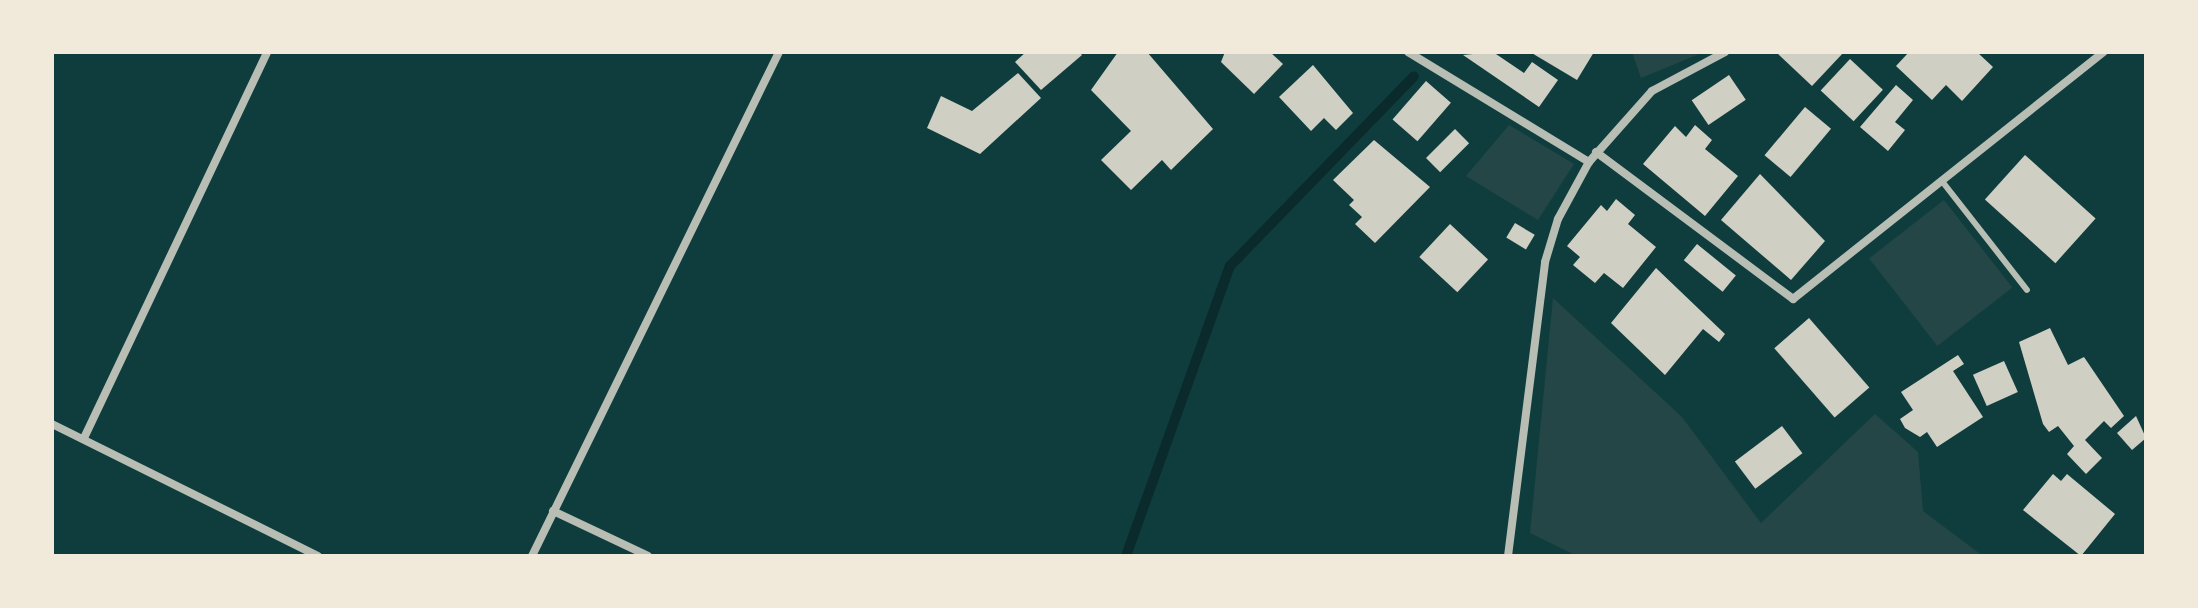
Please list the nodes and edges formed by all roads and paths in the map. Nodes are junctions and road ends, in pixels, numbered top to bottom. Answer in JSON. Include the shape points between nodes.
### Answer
{"nodes":[{"id":1,"x":267,"y":52,"type":"edge"},
{"id":2,"x":779,"y":52,"type":"edge"},
{"id":3,"x":1408,"y":52,"type":"edge"},
{"id":4,"x":1725,"y":52,"type":"edge"},
{"id":5,"x":2104,"y":52,"type":"edge"},
{"id":6,"x":1596,"y":152,"type":"junction"},
{"id":7,"x":1589,"y":162,"type":"junction"},
{"id":8,"x":1945,"y":185,"type":"junction"},
{"id":9,"x":2027,"y":290,"type":"dead end"},
{"id":10,"x":52,"y":424,"type":"edge"},
{"id":11,"x":84,"y":438,"type":"junction"},
{"id":12,"x":553,"y":511,"type":"junction"},
{"id":13,"x":318,"y":556,"type":"edge"},
{"id":14,"x":532,"y":556,"type":"edge"},
{"id":15,"x":648,"y":556,"type":"edge"},
{"id":16,"x":1508,"y":556,"type":"edge"}],
"edges":[{"from":1,"to":11,"type":"street"},
{"from":2,"to":12,"type":"street"},
{"from":3,"to":7,"type":"street"},
{"from":4,"to":6,"type":"street","via":[[1652,91]]},
{"from":5,"to":8,"type":"street"},
{"from":6,"to":7,"type":"street"},
{"from":6,"to":8,"type":"street","via":[[1793,299]]},
{"from":7,"to":16,"type":"street","via":[[1545,262]]},
{"from":8,"to":9,"type":"lane"},
{"from":10,"to":11,"type":"street"},
{"from":11,"to":13,"type":"street"},
{"from":12,"to":14,"type":"street"},
{"from":12,"to":15,"type":"street"}]}
